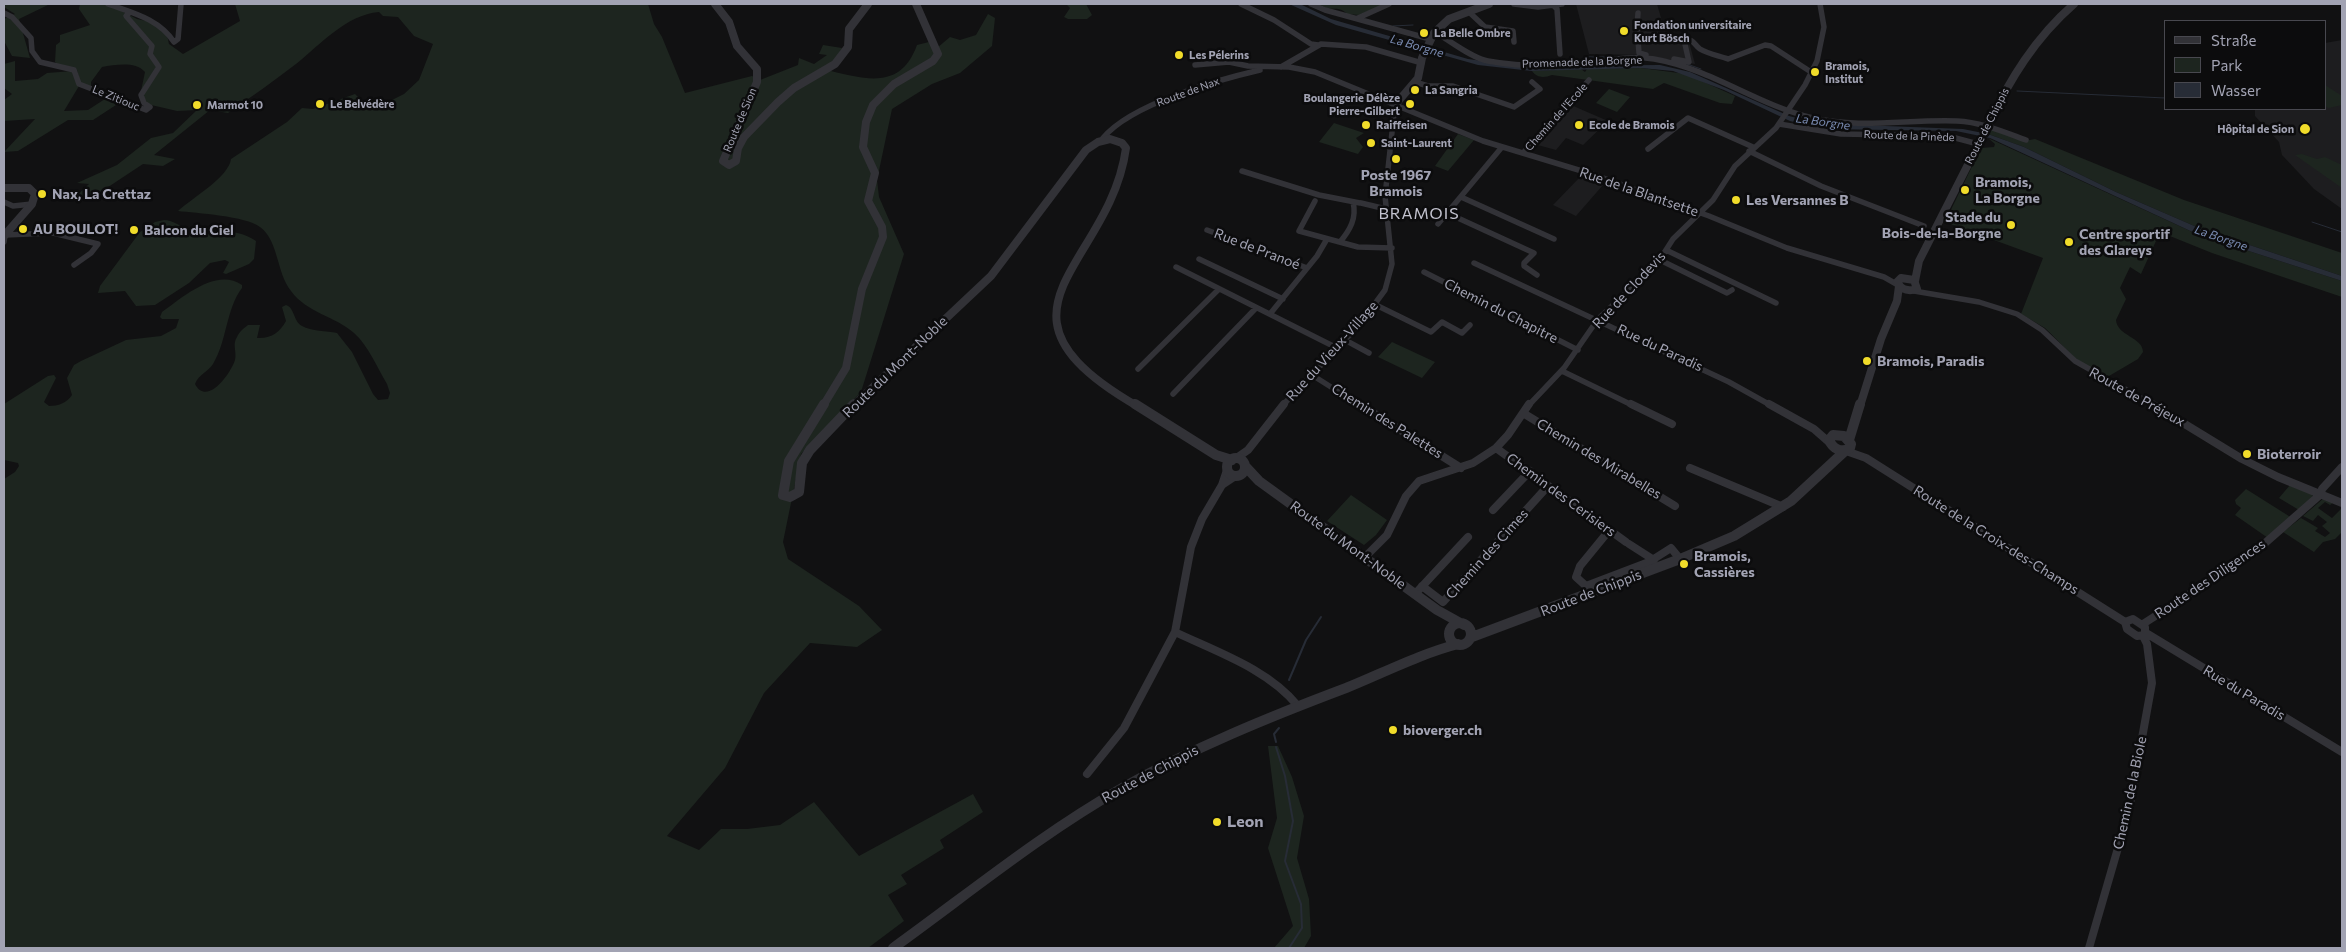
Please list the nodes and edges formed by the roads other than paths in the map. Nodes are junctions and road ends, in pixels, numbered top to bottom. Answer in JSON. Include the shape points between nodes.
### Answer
{"nodes":[{"id":1,"x":108,"y":4,"type":"edge"},
{"id":2,"x":181,"y":4,"type":"edge"},
{"id":3,"x":714,"y":4,"type":"edge"},
{"id":4,"x":868,"y":4,"type":"edge"},
{"id":5,"x":916,"y":4,"type":"edge"},
{"id":6,"x":1241,"y":4,"type":"edge"},
{"id":7,"x":1312,"y":4,"type":"edge"},
{"id":8,"x":1389,"y":4,"type":"edge"},
{"id":9,"x":1490,"y":4,"type":"edge"},
{"id":10,"x":1514,"y":4,"type":"edge"},
{"id":11,"x":1562,"y":4,"type":"edge"},
{"id":12,"x":1820,"y":4,"type":"edge"},
{"id":13,"x":2074,"y":4,"type":"edge"},
{"id":14,"x":1554,"y":6,"type":"junction"},
{"id":15,"x":129,"y":12,"type":"junction"},
{"id":16,"x":1469,"y":12,"type":"junction"},
{"id":17,"x":4,"y":13,"type":"edge"},
{"id":18,"x":1638,"y":13,"type":"dead end"},
{"id":19,"x":1358,"y":18,"type":"junction"},
{"id":20,"x":1435,"y":32,"type":"junction"},
{"id":21,"x":1429,"y":42,"type":"junction"},
{"id":22,"x":1514,"y":42,"type":"dead end"},
{"id":23,"x":1318,"y":45,"type":"junction"},
{"id":24,"x":1560,"y":54,"type":"dead end"},
{"id":25,"x":1422,"y":63,"type":"junction"},
{"id":26,"x":1195,"y":65,"type":"dead end"},
{"id":27,"x":1283,"y":66,"type":"junction"},
{"id":28,"x":1812,"y":72,"type":"junction"},
{"id":29,"x":1589,"y":80,"type":"dead end"},
{"id":30,"x":1415,"y":82,"type":"junction"},
{"id":31,"x":1532,"y":82,"type":"dead end"},
{"id":32,"x":1395,"y":105,"type":"junction"},
{"id":33,"x":1788,"y":110,"type":"junction"},
{"id":34,"x":1781,"y":122,"type":"junction"},
{"id":35,"x":1103,"y":138,"type":"dead end"},
{"id":36,"x":2026,"y":140,"type":"dead end"},
{"id":37,"x":1980,"y":141,"type":"junction"},
{"id":38,"x":1502,"y":147,"type":"junction"},
{"id":39,"x":1648,"y":149,"type":"dead end"},
{"id":40,"x":1751,"y":149,"type":"junction"},
{"id":41,"x":1523,"y":153,"type":"junction"},
{"id":42,"x":1242,"y":171,"type":"dead end"},
{"id":43,"x":4,"y":188,"type":"edge"},
{"id":44,"x":1460,"y":197,"type":"junction"},
{"id":45,"x":1315,"y":201,"type":"dead end"},
{"id":46,"x":4,"y":202,"type":"edge"},
{"id":47,"x":1358,"y":202,"type":"junction"},
{"id":48,"x":32,"y":204,"type":"junction"},
{"id":49,"x":1386,"y":209,"type":"junction"},
{"id":50,"x":1447,"y":213,"type":"junction"},
{"id":51,"x":1702,"y":213,"type":"junction"},
{"id":52,"x":1438,"y":224,"type":"dead end"},
{"id":53,"x":1924,"y":226,"type":"dead end"},
{"id":54,"x":1207,"y":230,"type":"dead end"},
{"id":55,"x":5,"y":236,"type":"edge"},
{"id":56,"x":1327,"y":239,"type":"junction"},
{"id":57,"x":1554,"y":239,"type":"dead end"},
{"id":58,"x":1340,"y":242,"type":"junction"},
{"id":59,"x":1392,"y":248,"type":"junction"},
{"id":60,"x":1666,"y":250,"type":"junction"},
{"id":61,"x":1198,"y":259,"type":"dead end"},
{"id":62,"x":1660,"y":260,"type":"junction"},
{"id":63,"x":1919,"y":261,"type":"junction"},
{"id":64,"x":1474,"y":263,"type":"dead end"},
{"id":65,"x":74,"y":265,"type":"dead end"},
{"id":66,"x":1176,"y":267,"type":"dead end"},
{"id":67,"x":1307,"y":268,"type":"junction"},
{"id":68,"x":1424,"y":272,"type":"dead end"},
{"id":69,"x":1536,"y":275,"type":"dead end"},
{"id":70,"x":1900,"y":282,"type":"junction"},
{"id":71,"x":1914,"y":287,"type":"junction"},
{"id":72,"x":1219,"y":289,"type":"junction"},
{"id":73,"x":1732,"y":290,"type":"dead end"},
{"id":74,"x":1283,"y":299,"type":"junction"},
{"id":75,"x":1776,"y":303,"type":"dead end"},
{"id":76,"x":1376,"y":304,"type":"junction"},
{"id":77,"x":1256,"y":308,"type":"junction"},
{"id":78,"x":1894,"y":310,"type":"junction"},
{"id":79,"x":1270,"y":314,"type":"junction"},
{"id":80,"x":1598,"y":319,"type":"junction"},
{"id":81,"x":1470,"y":325,"type":"dead end"},
{"id":82,"x":1345,"y":340,"type":"junction"},
{"id":83,"x":1337,"y":348,"type":"junction"},
{"id":84,"x":1578,"y":350,"type":"junction"},
{"id":85,"x":1369,"y":353,"type":"dead end"},
{"id":86,"x":1138,"y":369,"type":"dead end"},
{"id":87,"x":1562,"y":371,"type":"junction"},
{"id":88,"x":1312,"y":375,"type":"junction"},
{"id":89,"x":1174,"y":394,"type":"dead end"},
{"id":90,"x":1523,"y":412,"type":"junction"},
{"id":91,"x":1672,"y":424,"type":"dead end"},
{"id":92,"x":1852,"y":425,"type":"junction"},
{"id":93,"x":1814,"y":429,"type":"junction"},
{"id":94,"x":1838,"y":435,"type":"junction"},
{"id":95,"x":1850,"y":441,"type":"junction"},
{"id":96,"x":1831,"y":445,"type":"junction"},
{"id":97,"x":1496,"y":448,"type":"junction"},
{"id":98,"x":1248,"y":450,"type":"junction"},
{"id":99,"x":1845,"y":451,"type":"junction"},
{"id":100,"x":1866,"y":458,"type":"junction"},
{"id":101,"x":1230,"y":464,"type":"junction"},
{"id":102,"x":1245,"y":465,"type":"junction"},
{"id":103,"x":1460,"y":468,"type":"junction"},
{"id":104,"x":1690,"y":468,"type":"dead end"},
{"id":105,"x":2341,"y":468,"type":"edge"},
{"id":106,"x":1530,"y":471,"type":"junction"},
{"id":107,"x":1820,"y":473,"type":"junction"},
{"id":108,"x":1237,"y":475,"type":"junction"},
{"id":109,"x":1259,"y":481,"type":"junction"},
{"id":110,"x":1222,"y":485,"type":"junction"},
{"id":111,"x":1548,"y":486,"type":"junction"},
{"id":112,"x":2321,"y":494,"type":"junction"},
{"id":113,"x":2342,"y":503,"type":"edge"},
{"id":114,"x":1675,"y":506,"type":"dead end"},
{"id":115,"x":1783,"y":507,"type":"junction"},
{"id":116,"x":1493,"y":510,"type":"dead end"},
{"id":117,"x":1607,"y":533,"type":"dead end"},
{"id":118,"x":1468,"y":537,"type":"dead end"},
{"id":119,"x":1365,"y":557,"type":"junction"},
{"id":120,"x":1680,"y":559,"type":"junction"},
{"id":121,"x":1654,"y":560,"type":"junction"},
{"id":122,"x":1422,"y":586,"type":"junction"},
{"id":123,"x":1415,"y":594,"type":"junction"},
{"id":124,"x":1437,"y":610,"type":"junction"},
{"id":125,"x":2126,"y":622,"type":"junction"},
{"id":126,"x":2143,"y":624,"type":"junction"},
{"id":127,"x":1466,"y":626,"type":"junction"},
{"id":128,"x":1501,"y":626,"type":"junction"},
{"id":129,"x":1174,"y":632,"type":"junction"},
{"id":130,"x":1448,"y":632,"type":"junction"},
{"id":131,"x":2145,"y":634,"type":"junction"},
{"id":132,"x":1472,"y":638,"type":"junction"},
{"id":133,"x":1458,"y":644,"type":"junction"},
{"id":134,"x":1435,"y":650,"type":"junction"},
{"id":135,"x":1298,"y":706,"type":"junction"},
{"id":136,"x":2342,"y":752,"type":"edge"},
{"id":137,"x":1087,"y":774,"type":"dead end"},
{"id":138,"x":893,"y":948,"type":"edge"},
{"id":139,"x":2089,"y":948,"type":"edge"}],
"edges":[{"from":1,"to":15,"type":"street"},
{"from":2,"to":15,"type":"street","via":[[178,39],[174,42],[163,27]]},
{"from":3,"to":4,"type":"street","name":"Route de Sion","via":[[729,22],[737,46],[758,73],[729,146],[724,163],[729,165],[736,161],[744,137],[778,102],[794,88],[835,64],[848,46],[849,29]]},
{"from":5,"to":101,"type":"street","name":"Route du Mont-Noble","via":[[938,54],[933,61],[886,90],[869,113],[863,147],[875,173],[868,204],[883,228],[883,237],[862,289],[846,368],[788,461],[783,495],[797,494],[802,463],[810,450],[873,384],[982,286],[1009,255],[1082,154],[1090,146],[1106,139],[1118,140],[1126,146],[1122,180],[1101,224],[1065,280],[1056,309],[1059,337],[1075,362],[1099,383]]},
{"from":6,"to":23,"type":"street"},
{"from":7,"to":19,"type":"street"},
{"from":8,"to":19,"type":"street"},
{"from":9,"to":16,"type":"street"},
{"from":10,"to":14,"type":"street"},
{"from":11,"to":14,"type":"street"},
{"from":12,"to":28,"type":"street","name":"Rue de Clodevis","via":[[1824,27]]},
{"from":13,"to":37,"type":"street","name":"Route de Chippis","bridge":true,"via":[[2051,24],[2029,51]]},
{"from":14,"to":24,"type":"street","via":[[1557,9]]},
{"from":15,"to":17,"type":"street","name":"Le Zitiouc","via":[[126,16],[152,46],[150,54],[159,67],[143,90],[141,97],[150,108],[144,110],[79,84],[74,70],[40,62],[32,51],[31,38]]},
{"from":16,"to":20,"type":"street","via":[[1447,20]]},
{"from":16,"to":22,"type":"street","via":[[1485,27],[1513,31]]},
{"from":18,"to":28,"type":"street","via":[[1639,54],[1689,62],[1684,40],[1688,39],[1700,49],[1728,59],[1765,45]]},
{"from":19,"to":21,"type":"street"},
{"from":20,"to":21,"type":"street"},
{"from":20,"to":33,"type":"street","name":"Promenade de la Borgne","via":[[1481,59],[1496,62],[1578,64],[1640,58],[1664,61],[1704,72]]},
{"from":21,"to":25,"type":"street"},
{"from":23,"to":25,"type":"street","via":[[1366,47]]},
{"from":23,"to":27,"type":"street"},
{"from":25,"to":30,"type":"street"},
{"from":26,"to":27,"type":"street","via":[[1229,62],[1248,66]]},
{"from":27,"to":32,"type":"street","name":"Rue de la Blantsette","via":[[1316,72]]},
{"from":27,"to":35,"type":"street","name":"Route de Nax","via":[[1241,73],[1146,108],[1108,129]]},
{"from":28,"to":33,"type":"street","name":"Rue de Clodevis"},
{"from":29,"to":41,"type":"street","name":"Chemin de l'Ecole"},
{"from":30,"to":31,"type":"street","via":[[1428,86],[1453,86],[1514,107],[1540,89]]},
{"from":30,"to":32,"type":"street"},
{"from":32,"to":38,"type":"street","name":"Rue de la Blantsette"},
{"from":32,"to":49,"type":"street","name":"Rue du Vieux-Village","via":[[1388,156]]},
{"from":33,"to":34,"type":"street","name":"Rue de Clodevis"},
{"from":33,"to":36,"type":"street","name":"Promenade de la Borgne","via":[[1832,122],[1958,121],[1982,125]]},
{"from":34,"to":37,"type":"street","name":"Route de la Pinède","via":[[1841,134],[1948,136]]},
{"from":34,"to":40,"type":"street","name":"Rue de Clodevis"},
{"from":37,"to":63,"type":"street","name":"Route de Chippis"},
{"from":38,"to":41,"type":"street","name":"Rue de la Blantsette"},
{"from":38,"to":44,"type":"street"},
{"from":39,"to":40,"type":"street","via":[[1688,118]]},
{"from":40,"to":51,"type":"street","name":"Rue de Clodevis"},
{"from":40,"to":53,"type":"street","via":[[1821,186]]},
{"from":41,"to":51,"type":"street","name":"Rue de la Blantsette"},
{"from":42,"to":47,"type":"street","via":[[1308,192]]},
{"from":43,"to":48,"type":"street","via":[[33,190]]},
{"from":44,"to":50,"type":"street"},
{"from":44,"to":57,"type":"street"},
{"from":45,"to":56,"type":"street","via":[[1298,231]]},
{"from":46,"to":48,"type":"street","via":[[17,206]]},
{"from":47,"to":49,"type":"street"},
{"from":47,"to":58,"type":"street","via":[[1352,226]]},
{"from":48,"to":55,"type":"street"},
{"from":49,"to":59,"type":"street","name":"Rue du Vieux-Village"},
{"from":50,"to":52,"type":"street"},
{"from":50,"to":69,"type":"street","via":[[1534,253],[1524,266]]},
{"from":51,"to":60,"type":"street","name":"Rue de Clodevis","via":[[1683,227]]},
{"from":51,"to":70,"type":"street","name":"Rue de la Blantsette","via":[[1787,248]]},
{"from":54,"to":67,"type":"street","name":"Rue de Pranoé"},
{"from":55,"to":65,"type":"street","via":[[53,233],[98,244]]},
{"from":56,"to":58,"type":"street"},
{"from":56,"to":67,"type":"street","name":"Rue de Pranoé"},
{"from":58,"to":59,"type":"street","via":[[1375,250]]},
{"from":59,"to":76,"type":"street","name":"Rue du Vieux-Village","via":[[1389,280]]},
{"from":60,"to":62,"type":"street","name":"Rue de Clodevis"},
{"from":60,"to":75,"type":"street"},
{"from":61,"to":74,"type":"street"},
{"from":62,"to":73,"type":"street","via":[[1727,293]]},
{"from":62,"to":80,"type":"street","name":"Rue de Clodevis"},
{"from":63,"to":70,"type":"street","name":"Route de Chippis"},
{"from":63,"to":71,"type":"street","name":"Route de Chippis"},
{"from":64,"to":80,"type":"street","name":"Rue du Paradis"},
{"from":66,"to":72,"type":"street"},
{"from":67,"to":74,"type":"street","name":"Rue de Pranoé"},
{"from":68,"to":84,"type":"street","name":"Chemin du Chapitre"},
{"from":70,"to":71,"type":"street"},
{"from":70,"to":71,"type":"street"},
{"from":70,"to":78,"type":"street"},
{"from":71,"to":78,"type":"street"},
{"from":71,"to":112,"type":"street","name":"Route de Préjeux","via":[[2017,314],[2097,375],[2161,409],[2242,459]]},
{"from":72,"to":77,"type":"street"},
{"from":72,"to":86,"type":"street"},
{"from":74,"to":79,"type":"street","name":"Rue de Pranoé"},
{"from":76,"to":81,"type":"street","via":[[1431,332],[1442,322],[1462,333]]},
{"from":76,"to":82,"type":"street","name":"Rue du Vieux-Village"},
{"from":77,"to":79,"type":"street"},
{"from":77,"to":89,"type":"street"},
{"from":78,"to":92,"type":"street"},
{"from":79,"to":83,"type":"street"},
{"from":80,"to":84,"type":"street","name":"Rue de Clodevis"},
{"from":80,"to":93,"type":"street","name":"Rue du Paradis","via":[[1729,382]]},
{"from":82,"to":83,"type":"street","name":"Rue du Vieux-Village"},
{"from":82,"to":85,"type":"street"},
{"from":83,"to":88,"type":"street","name":"Rue du Vieux-Village"},
{"from":84,"to":87,"type":"street","name":"Rue de Clodevis"},
{"from":87,"to":90,"type":"street","name":"Rue de Clodevis"},
{"from":87,"to":91,"type":"street"},
{"from":88,"to":98,"type":"street","name":"Rue du Vieux-Village","via":[[1280,408]]},
{"from":88,"to":103,"type":"street","name":"Chemin des Palettes"},
{"from":90,"to":97,"type":"street","name":"Rue de Clodevis"},
{"from":90,"to":114,"type":"street","name":"Chemin des Mirabelles"},
{"from":92,"to":94,"type":"street"},
{"from":92,"to":95,"type":"street"},
{"from":93,"to":94,"type":"street","name":"Rue du Paradis"},
{"from":93,"to":96,"type":"street","name":"Rue du Paradis"},
{"from":94,"to":95,"type":"street"},
{"from":94,"to":96,"type":"street","name":"Route de Chippis","via":[[1829,438]]},
{"from":95,"to":99,"type":"street","via":[[1851,447]]},
{"from":95,"to":100,"type":"street","name":"Route de la Croix-des-Champs"},
{"from":96,"to":99,"type":"street"},
{"from":96,"to":107,"type":"street","name":"Route de Chippis","via":[[1829,457]]},
{"from":97,"to":103,"type":"street","name":"Rue de Clodevis"},
{"from":97,"to":106,"type":"street","name":"Chemin des Cerisiers"},
{"from":98,"to":101,"type":"street","name":"Rue du Vieux-Village"},
{"from":98,"to":102,"type":"street","name":"Rue du Vieux-Village"},
{"from":99,"to":100,"type":"street","name":"Route de la Croix-des-Champs"},
{"from":99,"to":107,"type":"street","name":"Route de Chippis"},
{"from":100,"to":125,"type":"street","name":"Route de la Croix-des-Champs"},
{"from":101,"to":102,"type":"street"},
{"from":101,"to":108,"type":"street"},
{"from":101,"to":110,"type":"street"},
{"from":102,"to":108,"type":"street","via":[[1244,472]]},
{"from":102,"to":109,"type":"street","name":"Route du Mont-Noble"},
{"from":103,"to":119,"type":"street","name":"Rue de Clodevis","via":[[1434,474],[1411,488],[1386,535]]},
{"from":104,"to":115,"type":"street"},
{"from":105,"to":112,"type":"street","name":"Route des Diligences"},
{"from":106,"to":111,"type":"street","name":"Chemin des Cerisiers"},
{"from":106,"to":116,"type":"street"},
{"from":107,"to":115,"type":"street","name":"Route de Chippis"},
{"from":108,"to":109,"type":"street","name":"Route du Mont-Noble"},
{"from":108,"to":110,"type":"street"},
{"from":109,"to":119,"type":"street","name":"Route du Mont-Noble"},
{"from":110,"to":129,"type":"street","via":[[1191,546]]},
{"from":111,"to":121,"type":"street","name":"Chemin des Cerisiers"},
{"from":111,"to":122,"type":"street","name":"Chemin des Cimes","via":[[1444,602]]},
{"from":112,"to":113,"type":"street","name":"Route de Préjeux"},
{"from":112,"to":126,"type":"street","name":"Route des Diligences","via":[[2256,551]]},
{"from":115,"to":120,"type":"street","name":"Route de Chippis","via":[[1734,536]]},
{"from":117,"to":121,"type":"street","name":"Route de Chippis","via":[[1580,566],[1576,577],[1586,586]]},
{"from":118,"to":122,"type":"street"},
{"from":119,"to":123,"type":"street","name":"Route du Mont-Noble"},
{"from":120,"to":121,"type":"street","name":"Route de Chippis","via":[[1672,548]]},
{"from":120,"to":128,"type":"street","name":"Route de Chippis"},
{"from":122,"to":123,"type":"street"},
{"from":123,"to":124,"type":"street","name":"Route du Mont-Noble"},
{"from":124,"to":127,"type":"street","name":"Route du Mont-Noble"},
{"from":124,"to":130,"type":"street","name":"Route du Mont-Noble"},
{"from":125,"to":126,"type":"street","via":[[2133,619]]},
{"from":125,"to":131,"type":"street","name":"Route de la Croix-des-Champs","via":[[2129,632]]},
{"from":126,"to":131,"type":"street","name":"Chemin de la Biole"},
{"from":127,"to":128,"type":"street","name":"Route de Chippis"},
{"from":127,"to":130,"type":"street","via":[[1454,624]]},
{"from":127,"to":132,"type":"street"},
{"from":128,"to":132,"type":"street","name":"Route de Chippis"},
{"from":129,"to":135,"type":"street","via":[[1271,682],[1289,694]]},
{"from":129,"to":137,"type":"street","via":[[1124,728]]},
{"from":130,"to":133,"type":"street","via":[[1451,640]]},
{"from":130,"to":134,"type":"street","name":"Route de Chippis"},
{"from":131,"to":136,"type":"street","name":"Rue du Paradis"},
{"from":131,"to":139,"type":"street","name":"Chemin de la Biole","via":[[2152,683],[2129,810]]},
{"from":132,"to":133,"type":"street","via":[[1467,643]]},
{"from":133,"to":134,"type":"street","name":"Route de Chippis"},
{"from":134,"to":135,"type":"street","name":"Route de Chippis"},
{"from":135,"to":138,"type":"street","name":"Route de Chippis","via":[[1202,746],[1120,789],[1029,848]]}]}
